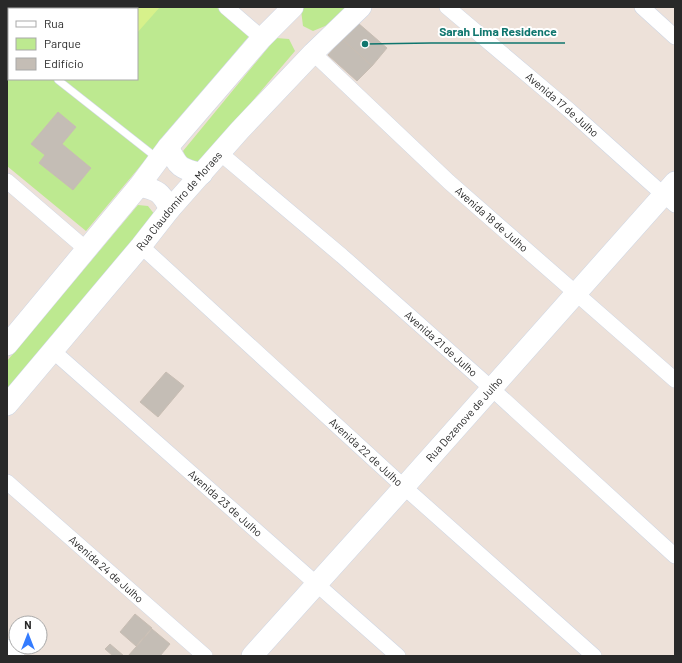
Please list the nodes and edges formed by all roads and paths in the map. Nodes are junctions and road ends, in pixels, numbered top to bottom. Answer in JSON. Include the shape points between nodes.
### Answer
{"nodes":[{"id":1,"x":226,"y":7,"type":"edge"},
{"id":2,"x":293,"y":7,"type":"edge"},
{"id":3,"x":362,"y":7,"type":"edge"},
{"id":4,"x":447,"y":7,"type":"edge"},
{"id":5,"x":642,"y":7,"type":"edge"},
{"id":6,"x":675,"y":37,"type":"edge"},
{"id":7,"x":262,"y":38,"type":"junction"},
{"id":8,"x":313,"y":53,"type":"junction"},
{"id":9,"x":58,"y":80,"type":"dead end"},
{"id":10,"x":163,"y":153,"type":"junction"},
{"id":11,"x":220,"y":153,"type":"junction"},
{"id":12,"x":202,"y":174,"type":"junction"},
{"id":13,"x":7,"y":181,"type":"edge"},
{"id":14,"x":139,"y":186,"type":"junction"},
{"id":15,"x":671,"y":194,"type":"edge"},
{"id":16,"x":170,"y":209,"type":"junction"},
{"id":17,"x":141,"y":246,"type":"junction"},
{"id":18,"x":86,"y":248,"type":"junction"},
{"id":19,"x":576,"y":293,"type":"junction"},
{"id":20,"x":7,"y":345,"type":"edge"},
{"id":21,"x":53,"y":351,"type":"junction"},
{"id":22,"x":675,"y":380,"type":"edge"},
{"id":23,"x":491,"y":388,"type":"junction"},
{"id":24,"x":7,"y":404,"type":"edge"},
{"id":25,"x":7,"y":482,"type":"edge"},
{"id":26,"x":404,"y":487,"type":"junction"},
{"id":27,"x":675,"y":556,"type":"edge"},
{"id":28,"x":317,"y":584,"type":"junction"},
{"id":29,"x":7,"y":647,"type":"edge"},
{"id":30,"x":17,"y":656,"type":"edge"},
{"id":31,"x":205,"y":656,"type":"edge"},
{"id":32,"x":252,"y":656,"type":"edge"},
{"id":33,"x":398,"y":656,"type":"edge"},
{"id":34,"x":594,"y":656,"type":"edge"}],
"edges":[{"from":1,"to":7,"type":"street"},
{"from":2,"to":7,"type":"main road"},
{"from":3,"to":8,"type":"main road","name":"Rua Claudomiro de Moraes"},
{"from":4,"to":15,"type":"street","name":"Avenida 17 de Julho"},
{"from":5,"to":6,"type":"street"},
{"from":7,"to":10,"type":"main road"},
{"from":8,"to":11,"type":"main road","name":"Rua Claudomiro de Moraes"},
{"from":8,"to":19,"type":"street","name":"Avenida 18 de Julho","via":[[449,182]]},
{"from":9,"to":10,"type":"lane"},
{"from":10,"to":12,"type":"main road","via":[[175,160],[183,169]]},
{"from":10,"to":14,"type":"main road"},
{"from":11,"to":12,"type":"main road","name":"Rua Claudomiro de Moraes"},
{"from":11,"to":23,"type":"street","name":"Avenida 21 de Julho","via":[[342,256]]},
{"from":12,"to":16,"type":"main road","name":"Rua Claudomiro de Moraes"},
{"from":13,"to":18,"type":"street"},
{"from":14,"to":16,"type":"main road","via":[[154,189],[163,196]]},
{"from":14,"to":18,"type":"main road"},
{"from":15,"to":19,"type":"main road","name":"Rua Dezenove de Julho"},
{"from":16,"to":17,"type":"main road","name":"Rua Claudomiro de Moraes"},
{"from":17,"to":21,"type":"main road","name":"Rua Claudomiro de Moraes"},
{"from":17,"to":26,"type":"street","name":"Avenida 22 de Julho"},
{"from":18,"to":20,"type":"main road"},
{"from":19,"to":22,"type":"street","name":"Avenida 18 de Julho"},
{"from":19,"to":23,"type":"main road","name":"Rua Dezenove de Julho"},
{"from":21,"to":24,"type":"main road","name":"Rua Claudomiro de Moraes"},
{"from":21,"to":28,"type":"street","name":"Avenida 23 de Julho"},
{"from":23,"to":26,"type":"main road","name":"Rua Dezenove de Julho"},
{"from":23,"to":27,"type":"street","name":"Avenida 21 de Julho"},
{"from":25,"to":31,"type":"street","name":"Avenida 24 de Julho"},
{"from":26,"to":28,"type":"main road","name":"Rua Dezenove de Julho"},
{"from":26,"to":34,"type":"street","name":"Avenida 22 de Julho"},
{"from":28,"to":32,"type":"main road","name":"Rua Dezenove de Julho"},
{"from":28,"to":33,"type":"street","name":"Avenida 23 de Julho"},
{"from":29,"to":30,"type":"street"}]}
